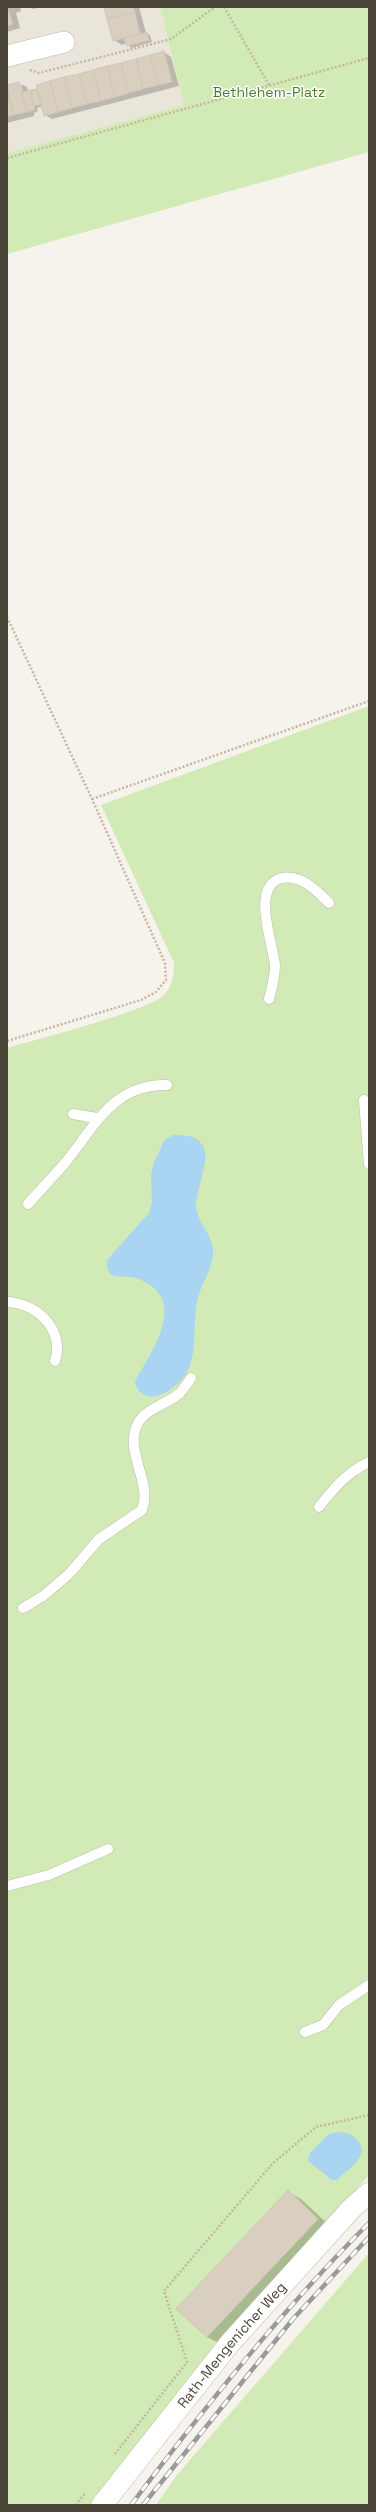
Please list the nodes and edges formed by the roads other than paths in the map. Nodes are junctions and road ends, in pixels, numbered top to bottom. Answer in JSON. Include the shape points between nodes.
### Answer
{"nodes":[{"id":1,"x":64,"y":42,"type":"dead end"},
{"id":2,"x":7,"y":56,"type":"edge"},
{"id":3,"x":329,"y":903,"type":"dead end"},
{"id":4,"x":269,"y":998,"type":"dead end"},
{"id":5,"x":167,"y":1085,"type":"dead end"},
{"id":6,"x":364,"y":1100,"type":"dead end"},
{"id":7,"x":73,"y":1114,"type":"dead end"},
{"id":8,"x":97,"y":1118,"type":"junction"},
{"id":9,"x":369,"y":1164,"type":"edge"},
{"id":10,"x":28,"y":1204,"type":"dead end"},
{"id":11,"x":7,"y":1302,"type":"edge"},
{"id":12,"x":55,"y":1361,"type":"dead end"},
{"id":13,"x":191,"y":1378,"type":"dead end"},
{"id":14,"x":369,"y":1462,"type":"edge"},
{"id":15,"x":319,"y":1507,"type":"dead end"},
{"id":16,"x":23,"y":1608,"type":"dead end"},
{"id":17,"x":108,"y":1849,"type":"dead end"},
{"id":18,"x":7,"y":1886,"type":"edge"},
{"id":19,"x":369,"y":1985,"type":"edge"},
{"id":20,"x":305,"y":2032,"type":"dead end"},
{"id":21,"x":369,"y":2193,"type":"edge"},
{"id":22,"x":102,"y":2505,"type":"edge"}],
"edges":[{"from":1,"to":2,"type":"street"},
{"from":3,"to":4,"type":"lane","via":[[304,882],[293,878],[276,880],[270,886],[264,903],[275,965]]},
{"from":5,"to":8,"type":"lane","via":[[142,1088],[125,1096]]},
{"from":6,"to":9,"type":"lane"},
{"from":7,"to":8,"type":"lane"},
{"from":8,"to":10,"type":"lane","via":[[65,1163]]},
{"from":11,"to":12,"type":"lane","via":[[28,1308],[43,1315],[50,1322],[56,1341]]},
{"from":13,"to":16,"type":"lane","via":[[180,1393],[146,1414],[138,1423],[134,1436],[135,1452],[146,1494],[142,1510],[98,1539],[69,1574],[43,1596]]},
{"from":14,"to":15,"type":"lane","via":[[343,1478]]},
{"from":17,"to":18,"type":"lane","via":[[50,1875]]},
{"from":19,"to":20,"type":"lane","via":[[339,2005],[323,2025]]},
{"from":21,"to":22,"type":"street","name":"Rath-Mengenicher Weg","via":[[352,2208],[230,2343]]}]}
